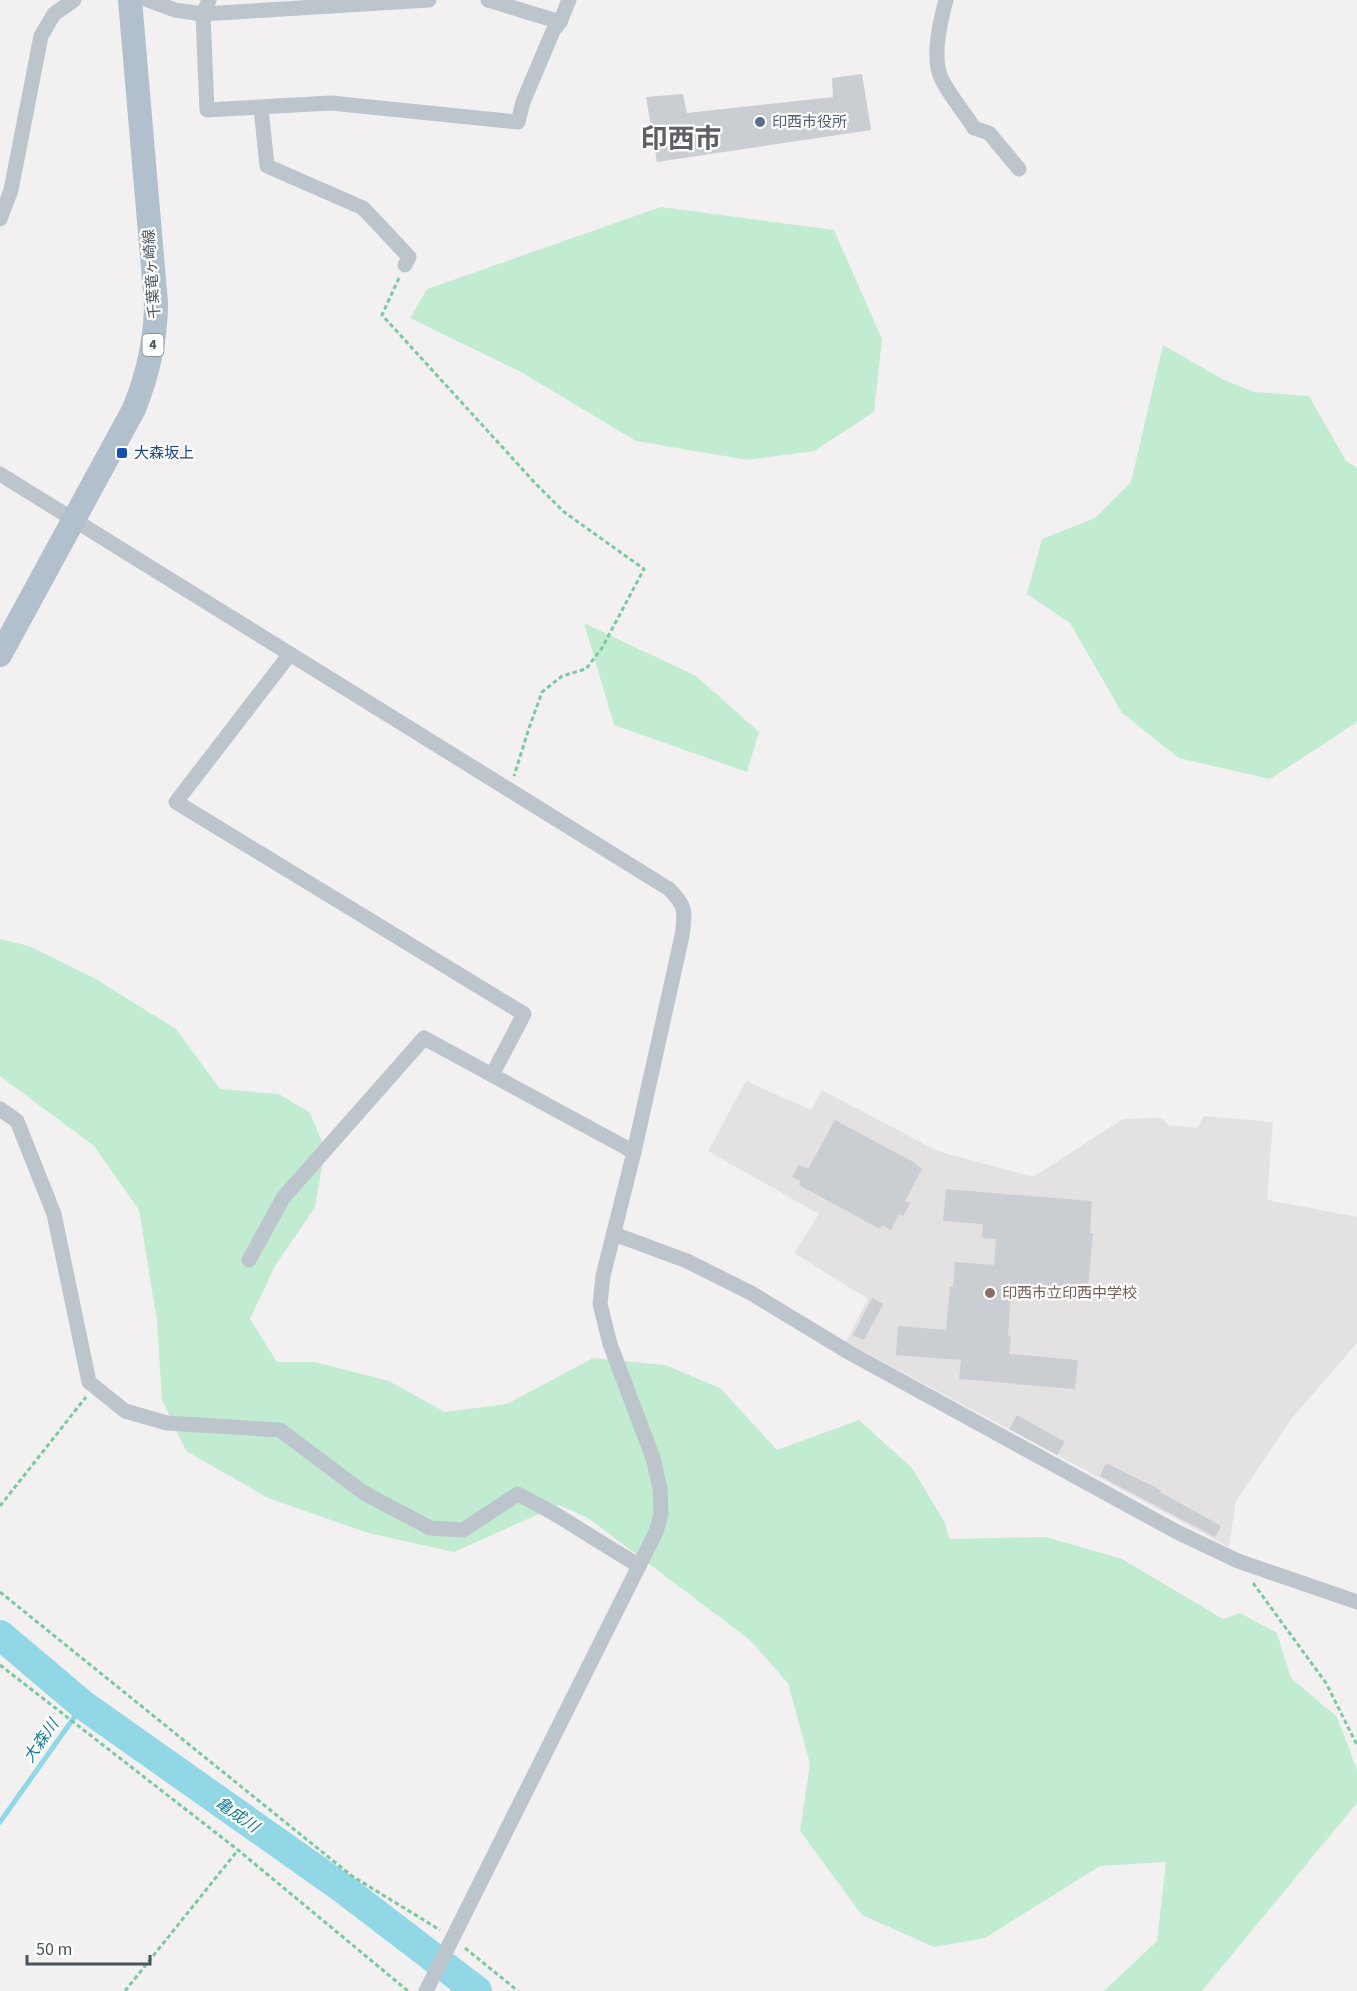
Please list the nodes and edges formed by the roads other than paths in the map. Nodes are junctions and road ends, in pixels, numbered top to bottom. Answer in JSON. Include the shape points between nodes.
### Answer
{"nodes":[{"id":1,"x":74,"y":0,"type":"edge"},
{"id":2,"x":129,"y":0,"type":"edge"},
{"id":3,"x":148,"y":0,"type":"edge"},
{"id":4,"x":429,"y":0,"type":"edge"},
{"id":5,"x":488,"y":0,"type":"edge"},
{"id":6,"x":569,"y":0,"type":"edge"},
{"id":7,"x":946,"y":0,"type":"edge"},
{"id":8,"x":387,"y":1,"type":"edge"},
{"id":9,"x":297,"y":5,"type":"edge"},
{"id":10,"x":206,"y":7,"type":"edge"},
{"id":11,"x":560,"y":21,"type":"junction"},
{"id":12,"x":261,"y":108,"type":"junction"},
{"id":13,"x":1019,"y":169,"type":"dead end"},
{"id":14,"x":0,"y":219,"type":"edge"},
{"id":15,"x":405,"y":265,"type":"road end"},
{"id":16,"x":0,"y":474,"type":"edge"},
{"id":17,"x":75,"y":520,"type":"junction"},
{"id":18,"x":290,"y":654,"type":"junction"},
{"id":19,"x":0,"y":655,"type":"edge"},
{"id":20,"x":492,"y":1075,"type":"junction"},
{"id":21,"x":0,"y":1109,"type":"edge"},
{"id":22,"x":634,"y":1152,"type":"junction"},
{"id":23,"x":614,"y":1234,"type":"junction"},
{"id":24,"x":249,"y":1260,"type":"dead end"},
{"id":25,"x":639,"y":1566,"type":"junction"},
{"id":26,"x":1357,"y":1602,"type":"edge"},
{"id":27,"x":426,"y":1991,"type":"edge"}],
"edges":[{"from":1,"to":14,"type":"street","via":[[54,14],[41,36],[11,190]]},
{"from":2,"to":17,"type":"main road","name":"千葉竜ヶ崎線","number":"4","via":[[156,322],[149,369],[134,409]]},
{"from":3,"to":10,"type":"street","via":[[175,10]]},
{"from":4,"to":8,"type":"street"},
{"from":5,"to":11,"type":"street"},
{"from":6,"to":11,"type":"street"},
{"from":7,"to":13,"type":"street","via":[[938,30],[941,78],[974,128],[989,132]]},
{"from":8,"to":9,"type":"street"},
{"from":9,"to":10,"type":"street"},
{"from":10,"to":12,"type":"street","via":[[207,110]]},
{"from":11,"to":12,"type":"street","via":[[527,92],[518,122],[331,103]]},
{"from":12,"to":15,"type":"street","via":[[267,166],[363,208],[409,257]]},
{"from":16,"to":17,"type":"street"},
{"from":17,"to":18,"type":"street"},
{"from":17,"to":19,"type":"main road","name":"千葉竜ヶ崎線","number":"4"},
{"from":18,"to":20,"type":"street","via":[[176,802],[524,1014]]},
{"from":18,"to":22,"type":"street","via":[[669,889],[682,901],[682,936]]},
{"from":20,"to":22,"type":"street"},
{"from":20,"to":24,"type":"street","via":[[424,1038],[283,1198]]},
{"from":21,"to":25,"type":"street","via":[[17,1121],[54,1214],[89,1382],[125,1411],[167,1423],[279,1430],[363,1493],[430,1528],[463,1530],[518,1494]]},
{"from":22,"to":23,"type":"street"},
{"from":23,"to":25,"type":"street","via":[[600,1304],[660,1488],[661,1514]]},
{"from":23,"to":26,"type":"street","via":[[687,1261],[751,1293],[850,1353],[1238,1562]]},
{"from":25,"to":27,"type":"street"}]}
